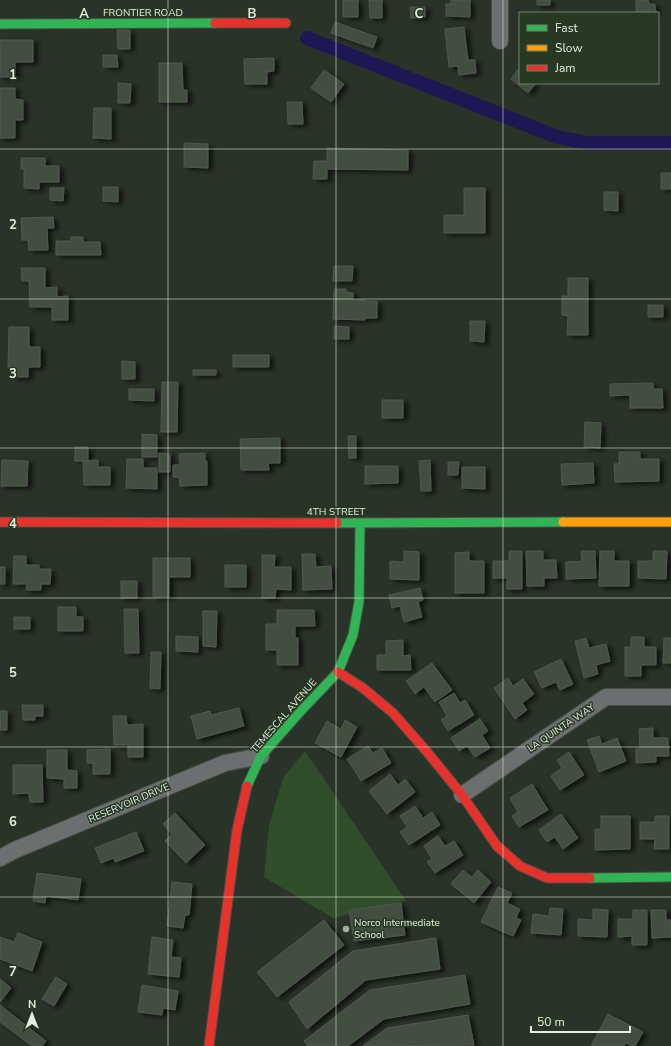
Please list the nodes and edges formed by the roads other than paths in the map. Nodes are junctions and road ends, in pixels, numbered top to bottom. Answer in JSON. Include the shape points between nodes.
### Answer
{"nodes":[{"id":1,"x":500,"y":0,"type":"edge"},
{"id":2,"x":286,"y":23,"type":"dead end"},
{"id":3,"x":0,"y":24,"type":"edge"},
{"id":4,"x":500,"y":42,"type":"dead end"},
{"id":5,"x":0,"y":522,"type":"edge"},
{"id":6,"x":671,"y":522,"type":"edge"},
{"id":7,"x":360,"y":523,"type":"junction"},
{"id":8,"x":338,"y":672,"type":"junction"},
{"id":9,"x":671,"y":697,"type":"edge"},
{"id":10,"x":261,"y":756,"type":"junction"},
{"id":11,"x":462,"y":795,"type":"junction"},
{"id":12,"x":0,"y":858,"type":"edge"},
{"id":13,"x":671,"y":877,"type":"edge"},
{"id":14,"x":209,"y":1046,"type":"edge"}],
"edges":[{"from":1,"to":4,"type":"street"},
{"from":2,"to":3,"type":"street","name":"FRONTIER ROAD"},
{"from":5,"to":7,"type":"street","name":"4TH STREET"},
{"from":6,"to":7,"type":"street","name":"4TH STREET"},
{"from":7,"to":8,"type":"street","name":"TEMESCAL AVENUE","via":[[360,602],[353,635]]},
{"from":8,"to":10,"type":"street","name":"TEMESCAL AVENUE"},
{"from":8,"to":11,"type":"street","via":[[363,688],[393,713]]},
{"from":9,"to":11,"type":"street","name":"LA QUINTA WAY","via":[[606,697]]},
{"from":10,"to":12,"type":"street","name":"RESERVOIR DRIVE","via":[[225,763]]},
{"from":10,"to":14,"type":"street","name":"TEMESCAL AVENUE","via":[[247,786],[236,830]]},
{"from":11,"to":13,"type":"street","via":[[497,846],[520,866],[547,878]]}]}
